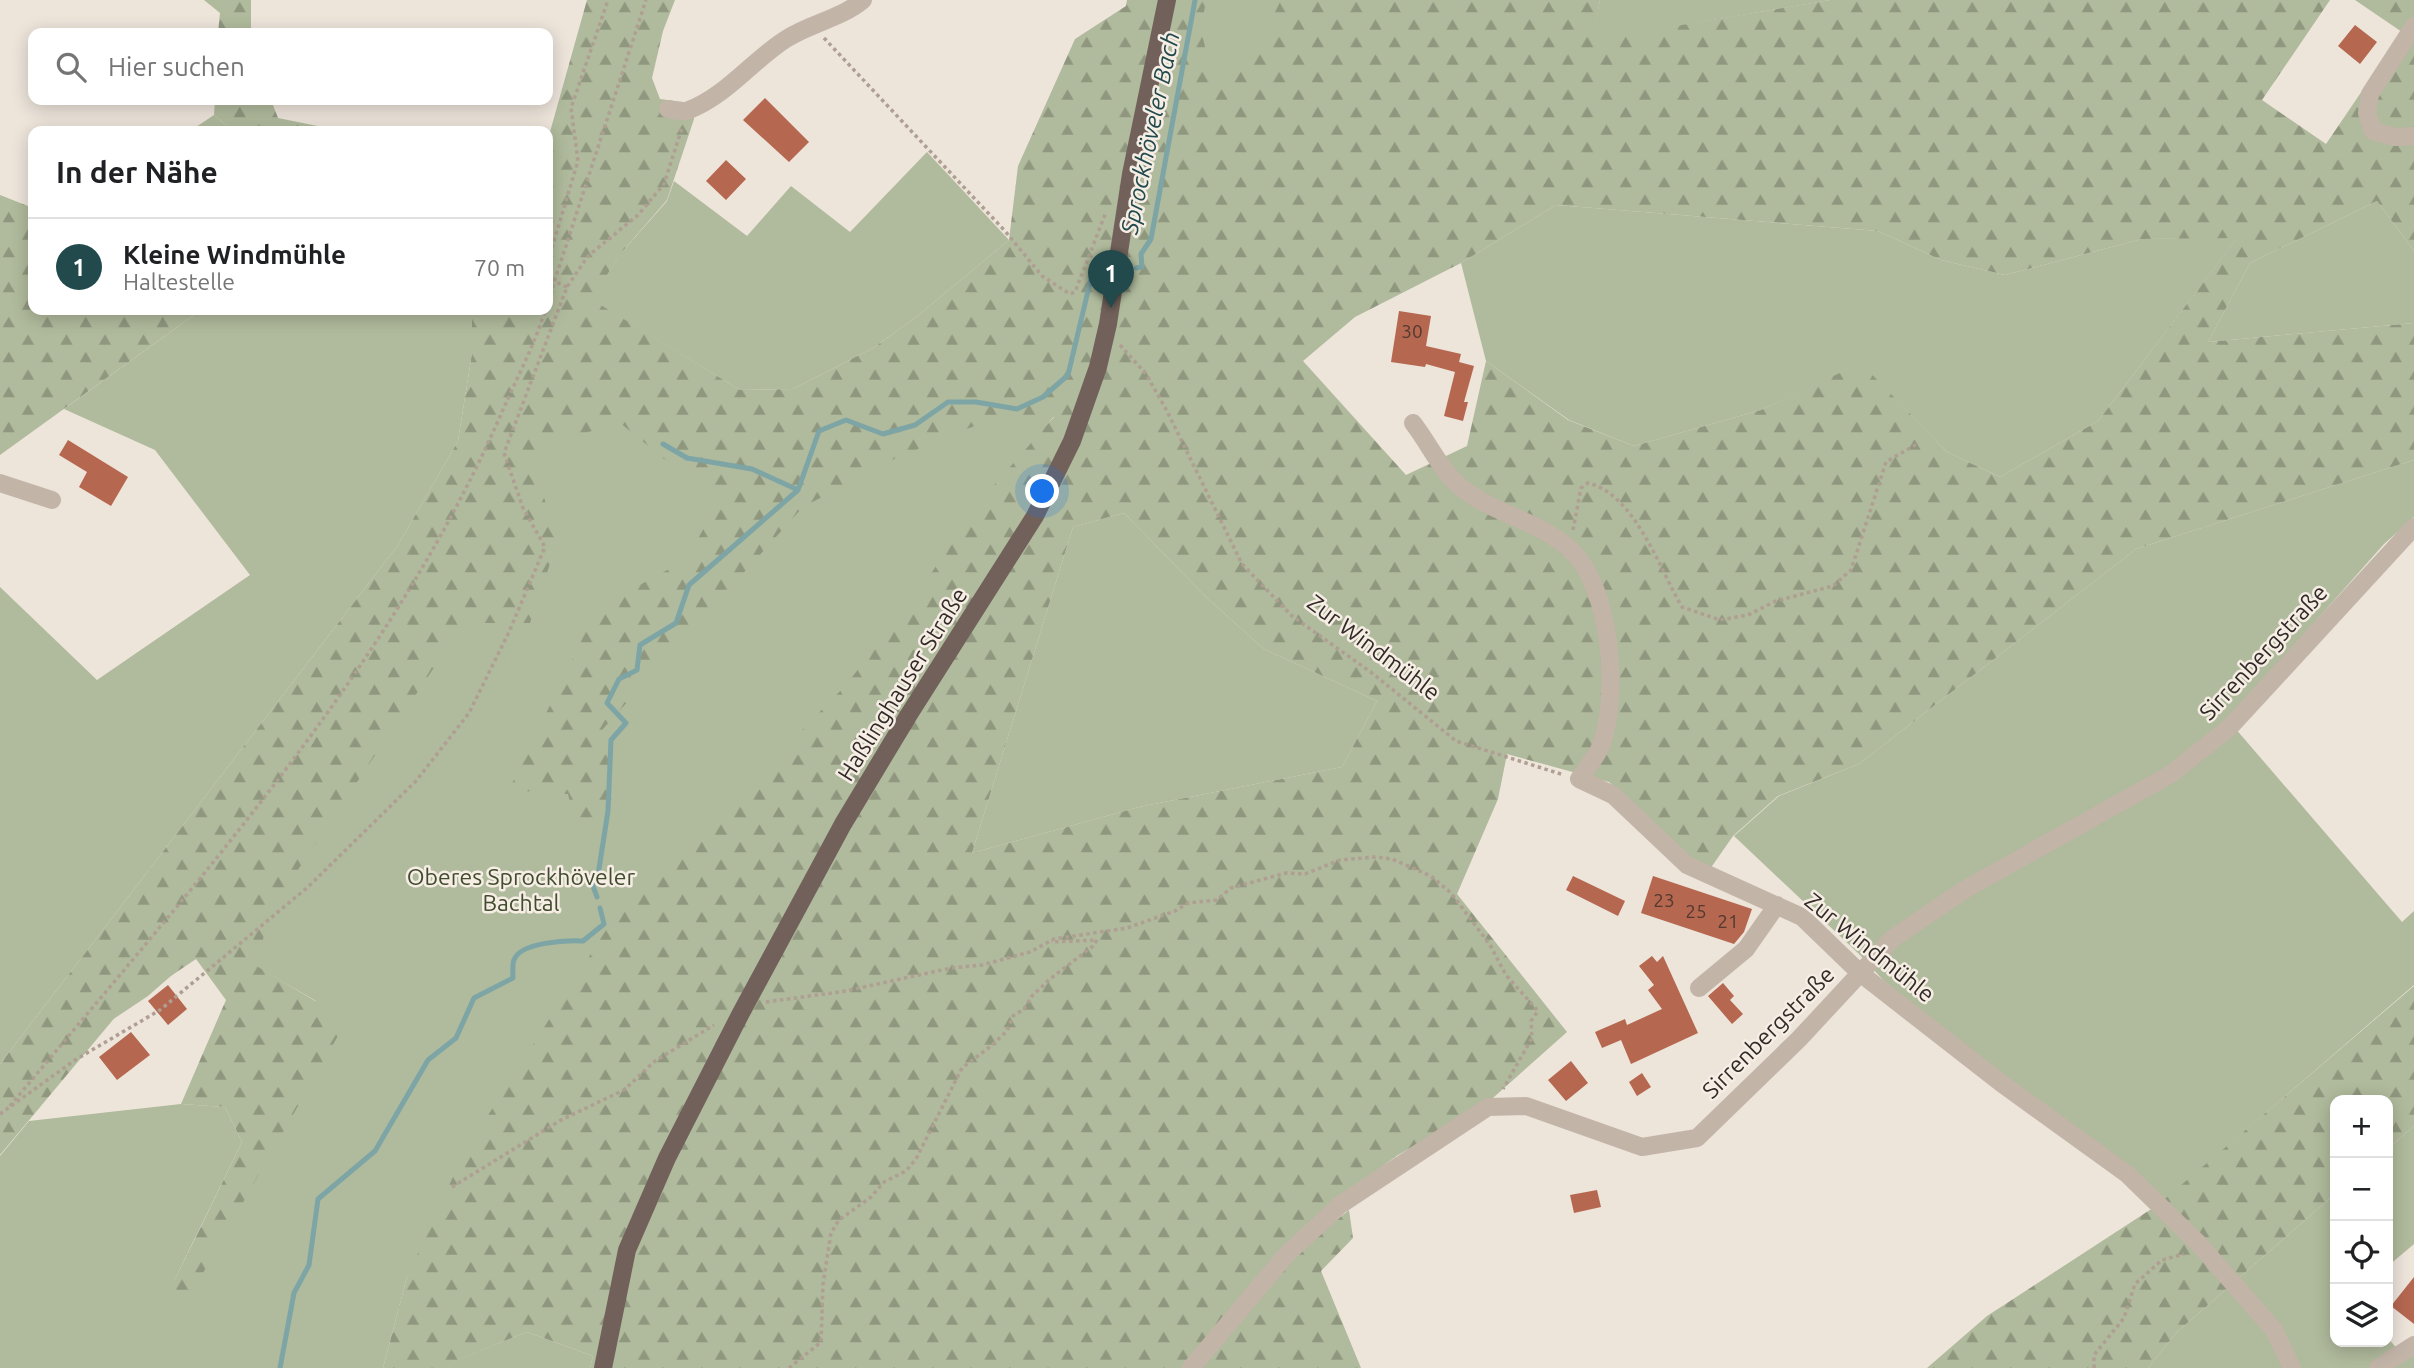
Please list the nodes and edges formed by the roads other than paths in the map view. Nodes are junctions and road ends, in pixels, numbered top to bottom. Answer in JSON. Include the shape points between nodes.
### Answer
{"nodes":[{"id":1,"x":863,"y":0,"type":"edge"},
{"id":2,"x":1167,"y":0,"type":"edge"},
{"id":3,"x":2414,"y":26,"type":"edge"},
{"id":4,"x":668,"y":109,"type":"dead end"},
{"id":5,"x":2414,"y":136,"type":"edge"},
{"id":6,"x":1413,"y":423,"type":"dead end"},
{"id":7,"x":0,"y":483,"type":"edge"},
{"id":8,"x":52,"y":499,"type":"dead end"},
{"id":9,"x":2414,"y":527,"type":"edge"},
{"id":10,"x":1777,"y":905,"type":"junction"},
{"id":11,"x":1860,"y":973,"type":"junction"},
{"id":12,"x":1699,"y":988,"type":"dead end"},
{"id":13,"x":2414,"y":1345,"type":"edge"},
{"id":14,"x":603,"y":1368,"type":"edge"},
{"id":15,"x":1191,"y":1368,"type":"edge"},
{"id":16,"x":2292,"y":1368,"type":"edge"},
{"id":17,"x":2378,"y":1368,"type":"edge"}],
"edges":[{"from":1,"to":4,"type":"street","via":[[847,13],[811,23],[717,95],[687,112]]},
{"from":2,"to":14,"type":"main road","name":"Haßlinghauser Straße","via":[[1131,174],[1108,324],[1072,441],[1035,516],[850,812],[667,1158],[627,1250]]},
{"from":3,"to":5,"type":"street","via":[[2371,94],[2367,113],[2373,131]]},
{"from":6,"to":10,"type":"street","name":"Zur Windmühle","via":[[1453,480],[1570,550],[1587,569],[1598,592],[1609,639],[1608,701],[1602,744],[1579,779],[1614,795],[1687,865]]},
{"from":7,"to":8,"type":"street"},
{"from":9,"to":11,"type":"street","name":"Sirrenbergstraße","via":[[2230,727],[2171,774],[1930,912],[1892,939]]},
{"from":10,"to":11,"type":"street","name":"Zur Windmühle","via":[[1802,917]]},
{"from":10,"to":12,"type":"street","via":[[1746,949]]},
{"from":11,"to":15,"type":"street","name":"Sirrenbergstraße","via":[[1799,1040],[1697,1138],[1642,1147],[1526,1106],[1488,1107],[1340,1205],[1286,1255]]},
{"from":11,"to":16,"type":"street","name":"Zur Windmühle","via":[[2127,1174],[2198,1243],[2274,1330]]},
{"from":13,"to":17,"type":"street"}]}
